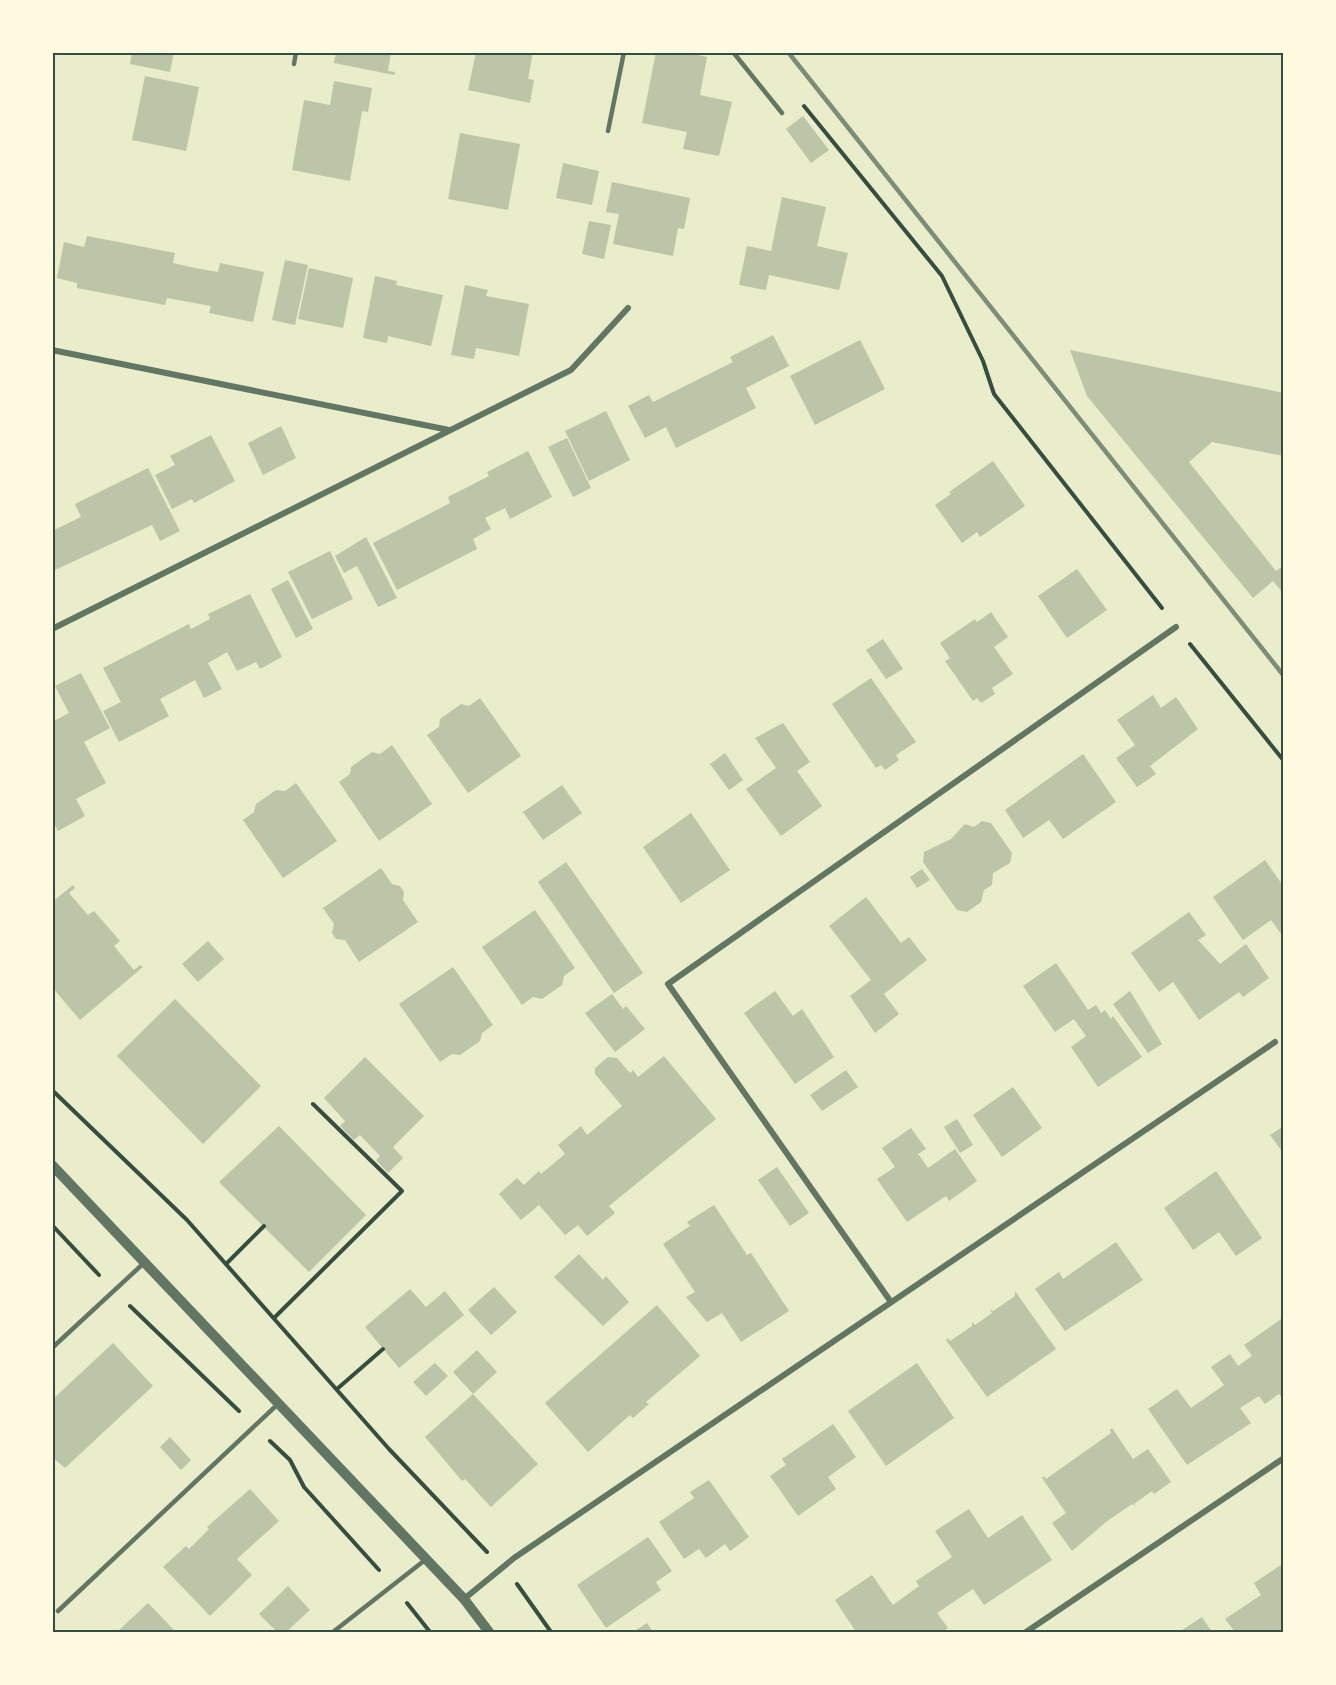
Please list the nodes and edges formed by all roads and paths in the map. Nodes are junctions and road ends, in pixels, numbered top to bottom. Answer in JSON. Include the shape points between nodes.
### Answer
{"nodes":[{"id":1,"x":296,"y":52,"type":"edge"},
{"id":2,"x":624,"y":52,"type":"edge"},
{"id":3,"x":733,"y":52,"type":"edge"},
{"id":4,"x":294,"y":64,"type":"dead end"},
{"id":5,"x":797,"y":97,"type":"dead end"},
{"id":6,"x":782,"y":113,"type":"dead end"},
{"id":7,"x":608,"y":131,"type":"dead end"},
{"id":8,"x":628,"y":308,"type":"dead end"},
{"id":9,"x":52,"y":350,"type":"edge"},
{"id":10,"x":450,"y":431,"type":"junction"},
{"id":11,"x":1159,"y":604,"type":"dead end"},
{"id":12,"x":1176,"y":627,"type":"dead end"},
{"id":13,"x":52,"y":629,"type":"edge"},
{"id":14,"x":1209,"y":667,"type":"dead end"},
{"id":15,"x":1284,"y":761,"type":"edge"},
{"id":16,"x":1275,"y":1042,"type":"dead end"},
{"id":17,"x":52,"y":1090,"type":"edge"},
{"id":18,"x":313,"y":1104,"type":"dead end"},
{"id":19,"x":52,"y":1165,"type":"edge"},
{"id":20,"x":264,"y":1226,"type":"dead end"},
{"id":21,"x":146,"y":1262,"type":"junction"},
{"id":22,"x":226,"y":1264,"type":"junction"},
{"id":23,"x":891,"y":1302,"type":"junction"},
{"id":24,"x":274,"y":1318,"type":"junction"},
{"id":25,"x":52,"y":1348,"type":"edge"},
{"id":26,"x":383,"y":1349,"type":"dead end"},
{"id":27,"x":337,"y":1389,"type":"junction"},
{"id":28,"x":279,"y":1403,"type":"junction"},
{"id":29,"x":1284,"y":1458,"type":"edge"},
{"id":30,"x":426,"y":1558,"type":"junction"},
{"id":31,"x":501,"y":1567,"type":"junction"},
{"id":32,"x":464,"y":1599,"type":"junction"},
{"id":33,"x":58,"y":1611,"type":"dead end"},
{"id":34,"x":333,"y":1632,"type":"edge"},
{"id":35,"x":489,"y":1632,"type":"edge"},
{"id":36,"x":551,"y":1632,"type":"edge"},
{"id":37,"x":1026,"y":1632,"type":"edge"}],
"edges":[{"from":1,"to":4,"type":"lane"},
{"from":2,"to":7,"type":"lane"},
{"from":3,"to":6,"type":"lane"},
{"from":5,"to":11,"type":"path","via":[[942,276],[983,361],[994,394]]},
{"from":8,"to":10,"type":"street","via":[[570,370]]},
{"from":9,"to":10,"type":"street"},
{"from":10,"to":13,"type":"street"},
{"from":12,"to":23,"type":"street","via":[[668,984]]},
{"from":14,"to":15,"type":"path"},
{"from":16,"to":23,"type":"street"},
{"from":17,"to":22,"type":"path","via":[[187,1220]]},
{"from":18,"to":24,"type":"path","via":[[402,1191]]},
{"from":19,"to":21,"type":"street"},
{"from":20,"to":22,"type":"path"},
{"from":21,"to":25,"type":"lane"},
{"from":21,"to":28,"type":"street"},
{"from":22,"to":24,"type":"path"},
{"from":23,"to":31,"type":"street"},
{"from":24,"to":27,"type":"path"},
{"from":26,"to":27,"type":"path"},
{"from":27,"to":31,"type":"path"},
{"from":28,"to":30,"type":"street"},
{"from":28,"to":33,"type":"lane"},
{"from":29,"to":37,"type":"street"},
{"from":30,"to":32,"type":"street"},
{"from":30,"to":34,"type":"lane"},
{"from":31,"to":32,"type":"street"},
{"from":31,"to":36,"type":"path"},
{"from":32,"to":35,"type":"street"}]}
